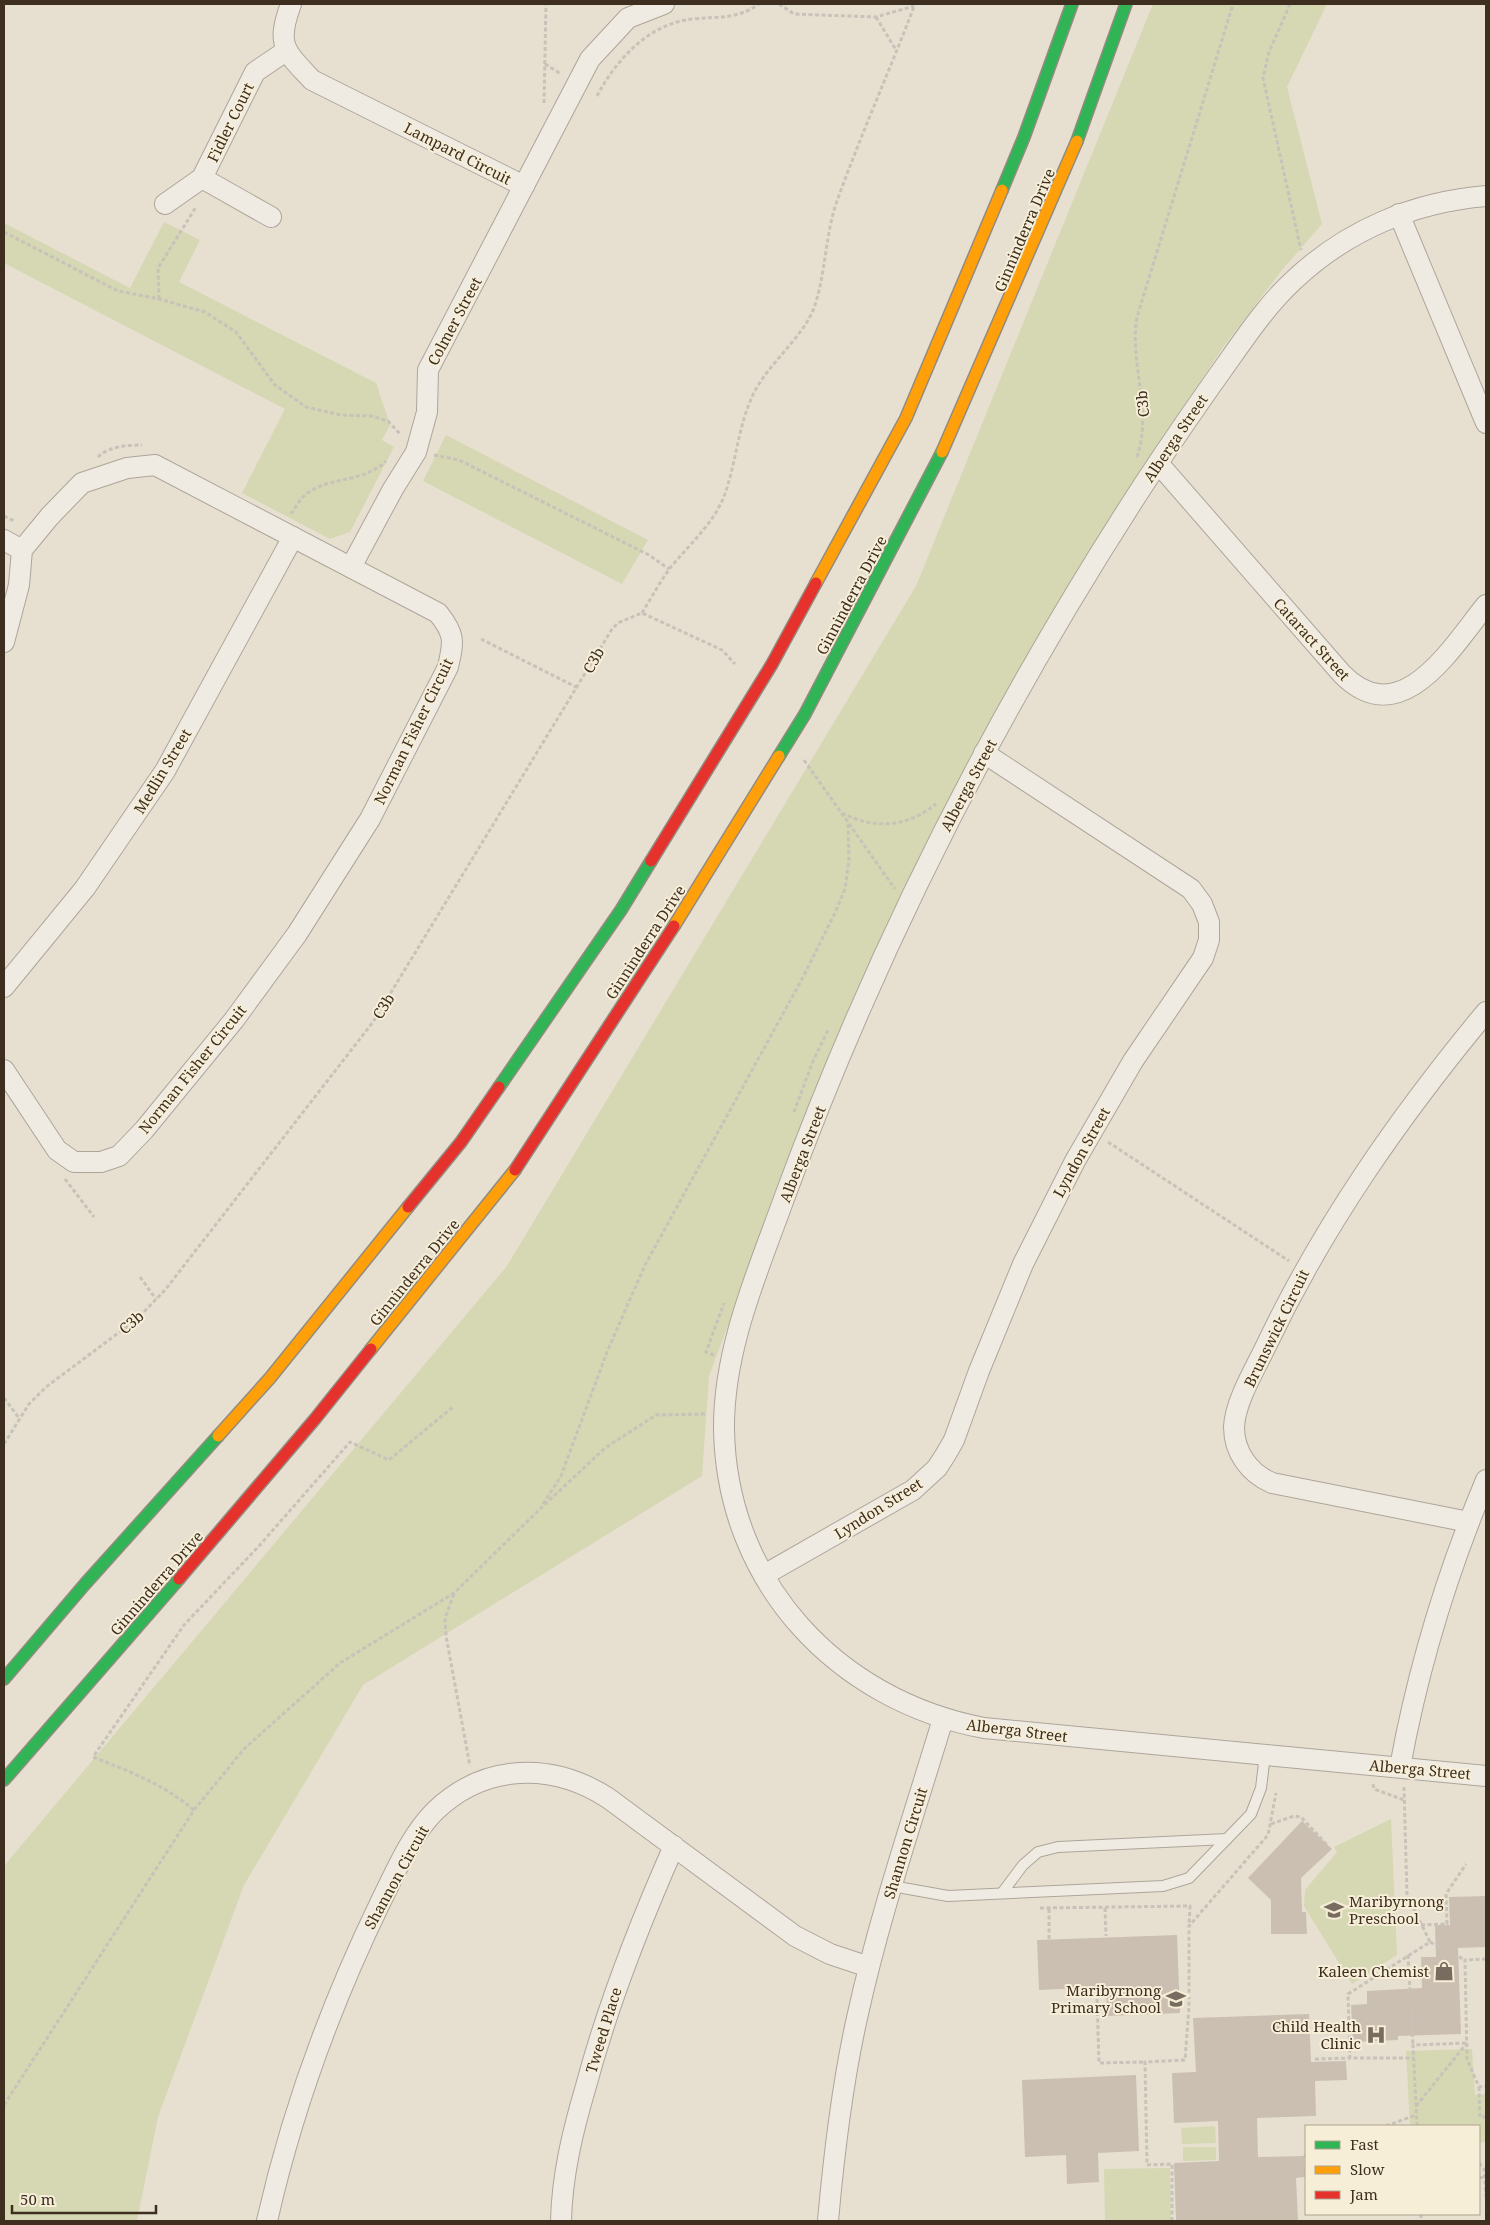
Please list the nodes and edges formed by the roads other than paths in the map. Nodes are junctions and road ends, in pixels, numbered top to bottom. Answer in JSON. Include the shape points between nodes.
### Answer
{"nodes":[{"id":1,"x":291,"y":4,"type":"edge"},
{"id":2,"x":664,"y":4,"type":"edge"},
{"id":3,"x":1072,"y":4,"type":"edge"},
{"id":4,"x":1126,"y":4,"type":"edge"},
{"id":5,"x":286,"y":51,"type":"junction"},
{"id":6,"x":202,"y":178,"type":"junction"},
{"id":7,"x":524,"y":186,"type":"junction"},
{"id":8,"x":1486,"y":196,"type":"edge"},
{"id":9,"x":165,"y":204,"type":"dead end"},
{"id":10,"x":1399,"y":214,"type":"junction"},
{"id":11,"x":271,"y":216,"type":"dead end"},
{"id":12,"x":1486,"y":423,"type":"edge"},
{"id":13,"x":1158,"y":463,"type":"junction"},
{"id":14,"x":293,"y":537,"type":"junction"},
{"id":15,"x":4,"y":540,"type":"edge"},
{"id":16,"x":22,"y":550,"type":"junction"},
{"id":17,"x":350,"y":567,"type":"junction"},
{"id":18,"x":1486,"y":605,"type":"edge"},
{"id":19,"x":4,"y":642,"type":"edge"},
{"id":20,"x":984,"y":753,"type":"junction"},
{"id":21,"x":4,"y":986,"type":"edge"},
{"id":22,"x":1486,"y":1012,"type":"edge"},
{"id":23,"x":4,"y":1070,"type":"edge"},
{"id":24,"x":1486,"y":1480,"type":"edge"},
{"id":25,"x":1469,"y":1522,"type":"junction"},
{"id":26,"x":764,"y":1575,"type":"junction"},
{"id":27,"x":4,"y":1679,"type":"edge"},
{"id":28,"x":943,"y":1719,"type":"junction"},
{"id":29,"x":1266,"y":1755,"type":"junction"},
{"id":30,"x":1402,"y":1774,"type":"junction"},
{"id":31,"x":1486,"y":1776,"type":"edge"},
{"id":32,"x":4,"y":1780,"type":"edge"},
{"id":33,"x":1227,"y":1839,"type":"junction"},
{"id":34,"x":674,"y":1846,"type":"junction"},
{"id":35,"x":892,"y":1886,"type":"junction"},
{"id":36,"x":1002,"y":1893,"type":"junction"},
{"id":37,"x":869,"y":1967,"type":"junction"},
{"id":38,"x":267,"y":2221,"type":"edge"},
{"id":39,"x":561,"y":2221,"type":"edge"},
{"id":40,"x":828,"y":2221,"type":"edge"}],
"edges":[{"from":1,"to":5,"type":"street","via":[[283,26]]},
{"from":2,"to":7,"type":"street","name":"Lampard Circuit","via":[[628,18],[590,59]]},
{"from":3,"to":27,"type":"main road","via":[[1024,137],[906,418],[772,664],[621,910],[436,1173],[270,1378]]},
{"from":4,"to":32,"type":"main road","name":"Ginninderra Drive","via":[[1072,155],[948,441],[805,714],[664,942],[508,1178],[315,1419]]},
{"from":5,"to":6,"type":"street","name":"Fidler Court","via":[[255,72]]},
{"from":5,"to":7,"type":"street","name":"Lampard Circuit","via":[[312,80]]},
{"from":6,"to":9,"type":"street","name":"Fidler Court"},
{"from":6,"to":11,"type":"street","name":"Fidler Court"},
{"from":7,"to":17,"type":"street","name":"Colmer Street","via":[[428,370],[428,412],[416,452]]},
{"from":8,"to":10,"type":"street","name":"Alberga Street","via":[[1444,202]]},
{"from":10,"to":12,"type":"street"},
{"from":10,"to":13,"type":"street","name":"Alberga Street","via":[[1352,236],[1291,282],[1258,321]]},
{"from":13,"to":18,"type":"street","name":"Cataract Street","via":[[1342,674],[1366,691],[1395,693],[1422,680]]},
{"from":13,"to":20,"type":"street","name":"Alberga Street","via":[[1068,606]]},
{"from":14,"to":16,"type":"street","name":"Norman Fisher Circuit","via":[[155,465],[127,468],[82,483]]},
{"from":14,"to":17,"type":"street","name":"Norman Fisher Circuit"},
{"from":14,"to":21,"type":"street","name":"Medlin Street","via":[[166,771],[85,888]]},
{"from":15,"to":16,"type":"street"},
{"from":16,"to":19,"type":"street","via":[[19,585]]},
{"from":17,"to":23,"type":"street","name":"Norman Fisher Circuit","via":[[438,613],[450,628],[454,644],[448,667],[370,819],[297,934],[228,1027],[119,1156],[101,1162],[74,1162],[57,1150]]},
{"from":20,"to":26,"type":"street","name":"Alberga Street","via":[[904,913],[832,1076],[768,1244],[732,1353],[725,1413],[726,1454],[743,1529]]},
{"from":20,"to":26,"type":"street","name":"Lyndon Street","via":[[1183,884],[1197,896],[1206,913],[1209,940],[1203,958],[1133,1061],[1092,1131],[1023,1264],[954,1440],[937,1468],[900,1499]]},
{"from":22,"to":25,"type":"street","name":"Brunswick Circuit","via":[[1393,1130],[1334,1218],[1279,1318],[1238,1406],[1234,1434],[1244,1461],[1264,1479]]},
{"from":24,"to":25,"type":"street"},
{"from":25,"to":30,"type":"street","via":[[1435,1618],[1409,1717]]},
{"from":26,"to":28,"type":"street","name":"Alberga Street","via":[[793,1618],[850,1672],[894,1700]]},
{"from":28,"to":29,"type":"street","name":"Alberga Street","via":[[998,1730]]},
{"from":28,"to":35,"type":"street","name":"Shannon Circuit"},
{"from":29,"to":30,"type":"street","name":"Alberga Street"},
{"from":29,"to":33,"type":"lane","via":[[1261,1788],[1251,1814]]},
{"from":30,"to":31,"type":"street","name":"Alberga Street"},
{"from":33,"to":36,"type":"lane","via":[[1189,1878],[1163,1886]]},
{"from":33,"to":36,"type":"lane","via":[[1058,1847],[1038,1852],[1022,1865]]},
{"from":34,"to":37,"type":"street","name":"Shannon Circuit","via":[[795,1936],[830,1954]]},
{"from":34,"to":38,"type":"street","name":"Shannon Circuit","via":[[608,1798],[578,1781],[545,1773],[502,1775],[477,1783],[447,1800],[423,1825],[392,1880],[335,2004],[304,2089]]},
{"from":34,"to":39,"type":"street","name":"Tweed Place","via":[[631,1946],[596,2049],[569,2154]]},
{"from":35,"to":36,"type":"lane","via":[[948,1896]]},
{"from":35,"to":37,"type":"street","name":"Shannon Circuit"},
{"from":37,"to":40,"type":"street","name":"Shannon Circuit","via":[[847,2070]]}]}
